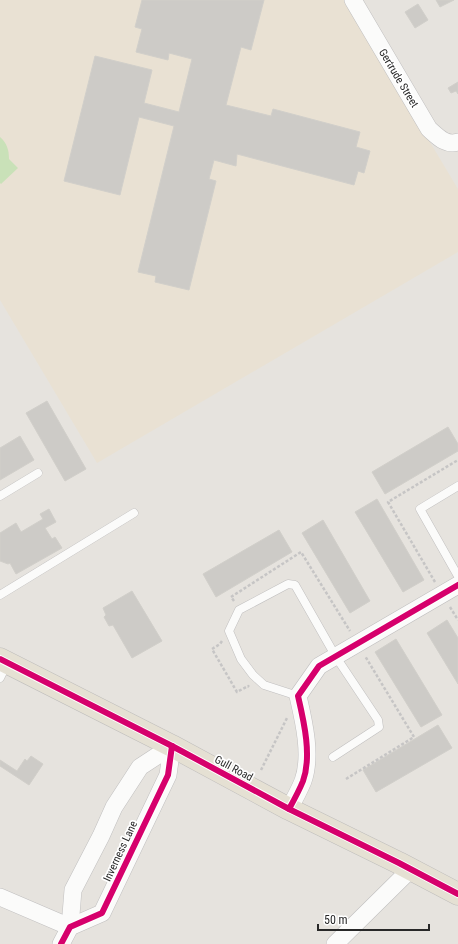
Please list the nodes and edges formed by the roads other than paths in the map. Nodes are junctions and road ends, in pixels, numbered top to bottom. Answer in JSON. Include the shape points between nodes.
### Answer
{"nodes":[{"id":1,"x":353,"y":0,"type":"edge"},
{"id":2,"x":457,"y":143,"type":"edge"},
{"id":3,"x":38,"y":473,"type":"dead end"},
{"id":4,"x":458,"y":486,"type":"edge"},
{"id":5,"x":0,"y":496,"type":"edge"},
{"id":6,"x":134,"y":513,"type":"dead end"},
{"id":7,"x":458,"y":576,"type":"edge"},
{"id":8,"x":458,"y":585,"type":"edge"},
{"id":9,"x":0,"y":596,"type":"edge"},
{"id":10,"x":336,"y":657,"type":"junction"},
{"id":11,"x":3,"y":667,"type":"edge"},
{"id":12,"x":298,"y":696,"type":"junction"},
{"id":13,"x":172,"y":746,"type":"junction"},
{"id":14,"x":333,"y":758,"type":"dead end"},
{"id":15,"x":289,"y":809,"type":"junction"},
{"id":16,"x":411,"y":869,"type":"junction"},
{"id":17,"x":458,"y":894,"type":"edge"},
{"id":18,"x":0,"y":897,"type":"edge"},
{"id":19,"x":70,"y":927,"type":"junction"},
{"id":20,"x":61,"y":944,"type":"edge"},
{"id":21,"x":335,"y":944,"type":"edge"}],
"edges":[{"from":1,"to":2,"type":"street","name":"Gertrude Street","via":[[429,129],[446,143]]},
{"from":3,"to":5,"type":"lane"},
{"from":4,"to":7,"type":"lane","via":[[420,509]]},
{"from":6,"to":9,"type":"lane"},
{"from":8,"to":10,"type":"street"},
{"from":10,"to":12,"type":"street","via":[[319,666]]},
{"from":10,"to":12,"type":"lane","via":[[295,585],[288,584],[239,610],[229,631],[241,659],[264,685]]},
{"from":10,"to":14,"type":"lane","via":[[378,720],[379,727]]},
{"from":11,"to":13,"type":"main road","name":"Gull Road"},
{"from":12,"to":15,"type":"street","via":[[306,730],[307,762],[303,780]]},
{"from":13,"to":15,"type":"main road","name":"Gull Road"},
{"from":13,"to":19,"type":"street","via":[[140,767],[114,807],[73,890]]},
{"from":13,"to":19,"type":"street","name":"Inverness Lane","via":[[168,775],[102,913]]},
{"from":15,"to":16,"type":"main road","name":"Gull Road"},
{"from":16,"to":17,"type":"main road","name":"Gull Road"},
{"from":16,"to":21,"type":"street"},
{"from":18,"to":19,"type":"street"},
{"from":19,"to":20,"type":"street"}]}
